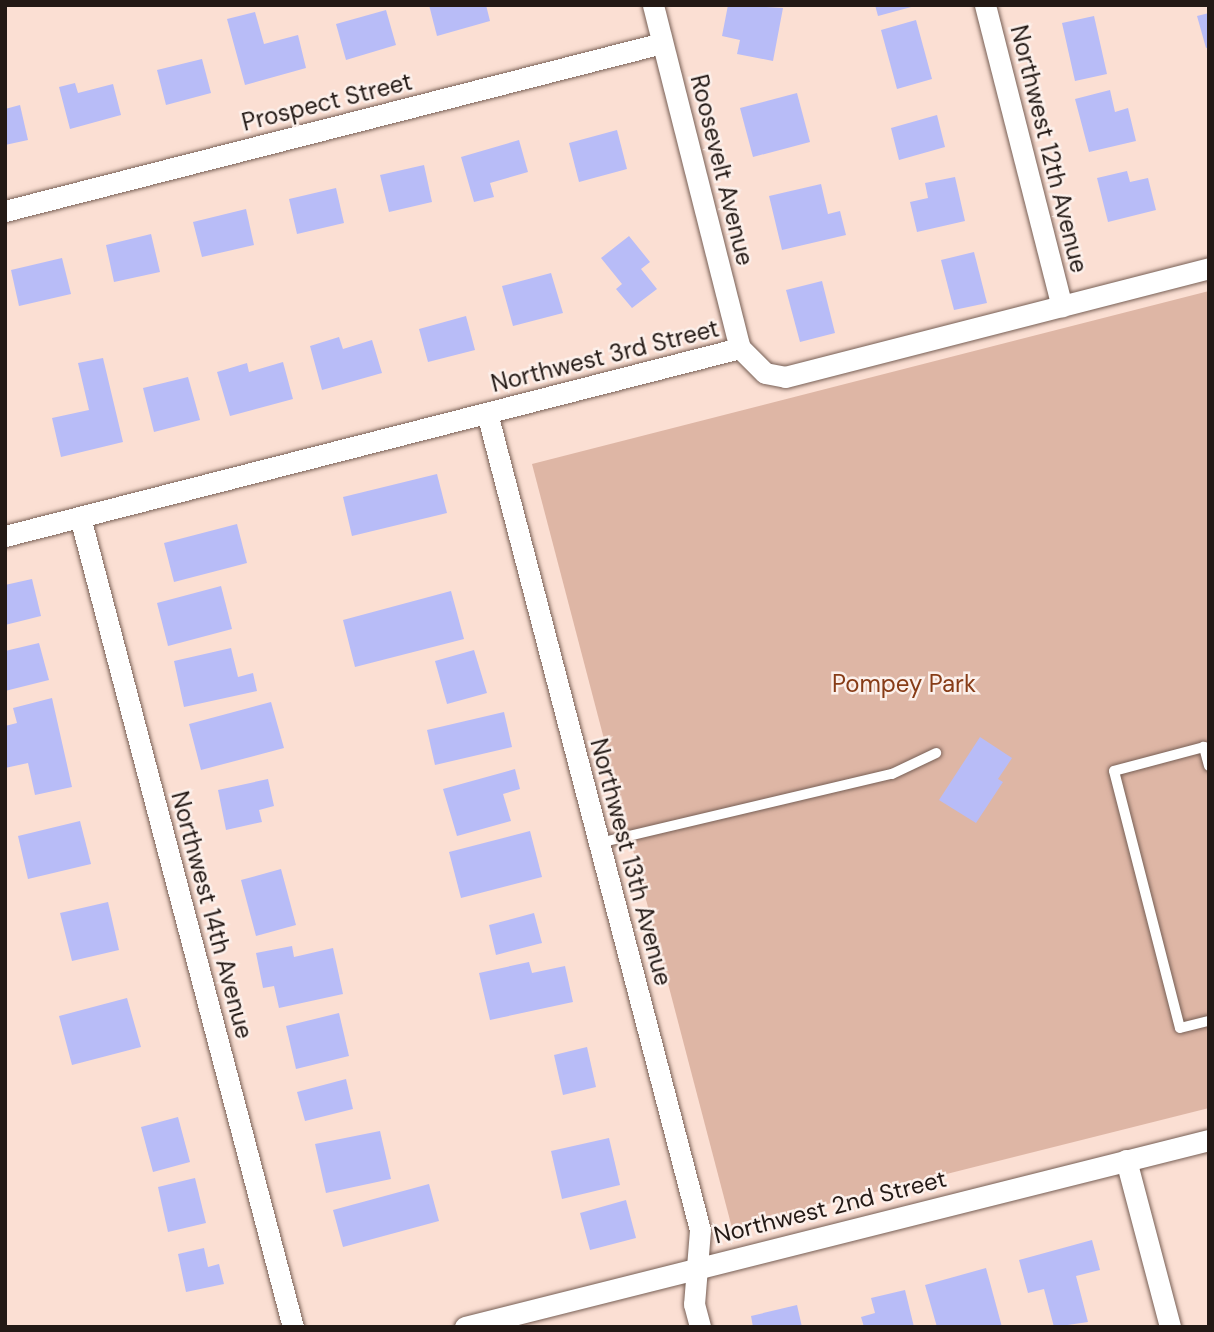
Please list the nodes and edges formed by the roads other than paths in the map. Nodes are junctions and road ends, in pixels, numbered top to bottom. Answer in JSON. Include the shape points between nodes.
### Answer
{"nodes":[{"id":1,"x":653,"y":5,"type":"edge"},
{"id":2,"x":985,"y":5,"type":"edge"},
{"id":3,"x":662,"y":43,"type":"junction"},
{"id":4,"x":5,"y":211,"type":"edge"},
{"id":5,"x":1209,"y":268,"type":"edge"},
{"id":6,"x":1062,"y":306,"type":"junction"},
{"id":7,"x":740,"y":348,"type":"junction"},
{"id":8,"x":487,"y":413,"type":"junction"},
{"id":9,"x":80,"y":517,"type":"junction"},
{"id":10,"x":5,"y":536,"type":"edge"},
{"id":11,"x":936,"y":753,"type":"dead end"},
{"id":12,"x":1209,"y":766,"type":"edge"},
{"id":13,"x":599,"y":843,"type":"junction"},
{"id":14,"x":1209,"y":1021,"type":"edge"},
{"id":15,"x":1209,"y":1140,"type":"edge"},
{"id":16,"x":1126,"y":1160,"type":"junction"},
{"id":17,"x":697,"y":1267,"type":"junction"},
{"id":18,"x":293,"y":1327,"type":"edge"},
{"id":19,"x":465,"y":1327,"type":"edge"},
{"id":20,"x":700,"y":1327,"type":"edge"},
{"id":21,"x":1170,"y":1327,"type":"edge"}],
"edges":[{"from":1,"to":3,"type":"street","name":"Roosevelt Avenue"},
{"from":2,"to":6,"type":"street","name":"Northwest 12th Avenue"},
{"from":3,"to":4,"type":"street","name":"Prospect Street"},
{"from":3,"to":7,"type":"street","name":"Roosevelt Avenue"},
{"from":5,"to":6,"type":"street","name":"Northwest 3rd Street"},
{"from":6,"to":7,"type":"street","name":"Northwest 3rd Street","via":[[785,377],[765,373]]},
{"from":7,"to":8,"type":"street","name":"Northwest 3rd Street"},
{"from":8,"to":9,"type":"street","name":"Northwest 3rd Street"},
{"from":8,"to":13,"type":"street","name":"Northwest 13th Avenue"},
{"from":9,"to":10,"type":"street","name":"Northwest 3rd Street"},
{"from":9,"to":18,"type":"street","name":"Northwest 14th Avenue"},
{"from":11,"to":13,"type":"lane","via":[[892,774]]},
{"from":12,"to":14,"type":"lane","via":[[1203,747],[1114,771],[1180,1028]]},
{"from":13,"to":17,"type":"street","name":"Northwest 13th Avenue","via":[[700,1230]]},
{"from":15,"to":16,"type":"street","name":"Northwest 2nd Street"},
{"from":16,"to":17,"type":"street","name":"Northwest 2nd Street"},
{"from":16,"to":21,"type":"street"},
{"from":17,"to":19,"type":"street","name":"Northwest 2nd Street"},
{"from":17,"to":20,"type":"street","name":"Northwest 13th Avenue","via":[[694,1304]]}]}
